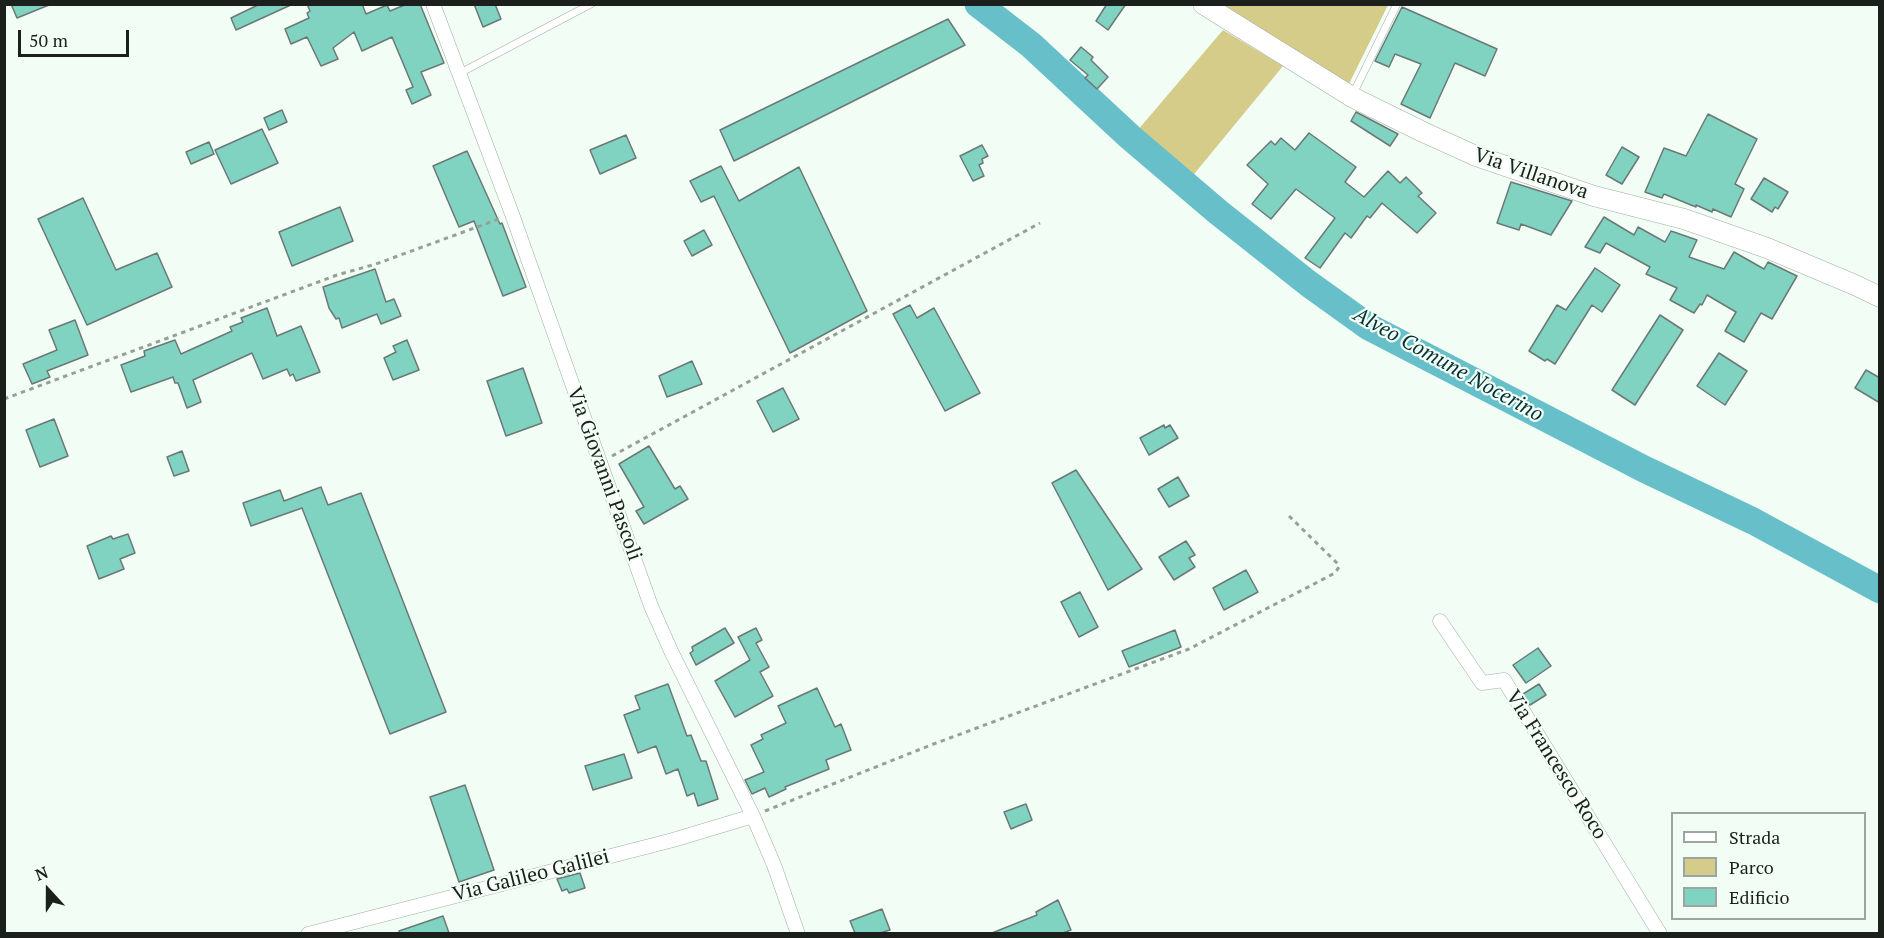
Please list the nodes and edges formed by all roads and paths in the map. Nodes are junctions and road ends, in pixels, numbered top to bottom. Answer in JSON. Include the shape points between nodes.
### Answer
{"nodes":[{"id":1,"x":433,"y":4,"type":"edge"},
{"id":2,"x":591,"y":4,"type":"edge"},
{"id":3,"x":1203,"y":4,"type":"edge"},
{"id":4,"x":1397,"y":4,"type":"edge"},
{"id":5,"x":460,"y":73,"type":"junction"},
{"id":6,"x":1352,"y":96,"type":"junction"},
{"id":7,"x":512,"y":214,"type":"junction"},
{"id":8,"x":1040,"y":222,"type":"dead end"},
{"id":9,"x":1880,"y":297,"type":"edge"},
{"id":10,"x":4,"y":399,"type":"edge"},
{"id":11,"x":600,"y":462,"type":"junction"},
{"id":12,"x":1287,"y":514,"type":"dead end"},
{"id":13,"x":1440,"y":621,"type":"dead end"},
{"id":14,"x":753,"y":816,"type":"junction"},
{"id":15,"x":308,"y":933,"type":"edge"},
{"id":16,"x":798,"y":933,"type":"edge"},
{"id":17,"x":1660,"y":933,"type":"edge"}],
"edges":[{"from":1,"to":5,"type":"street","name":"Via Giovanni Pascoli"},
{"from":2,"to":5,"type":"lane"},
{"from":3,"to":6,"type":"main road","name":"Via Villanova"},
{"from":4,"to":6,"type":"lane"},
{"from":5,"to":7,"type":"street","name":"Via Giovanni Pascoli"},
{"from":6,"to":9,"type":"main road","name":"Via Villanova","via":[[1476,156],[1594,196],[1694,222],[1767,248]]},
{"from":7,"to":10,"type":"path"},
{"from":7,"to":11,"type":"street","name":"Via Giovanni Pascoli"},
{"from":8,"to":11,"type":"path"},
{"from":11,"to":14,"type":"street","name":"Via Giovanni Pascoli","via":[[651,606]]},
{"from":12,"to":14,"type":"path","via":[[1338,564],[1335,573],[1189,649]]},
{"from":13,"to":17,"type":"street","name":"Via Francesco Roco","via":[[1482,683],[1504,680]]},
{"from":14,"to":15,"type":"street","name":"Via Galileo Galilei"},
{"from":14,"to":16,"type":"street","name":"Via Giovanni Pascoli"}]}
